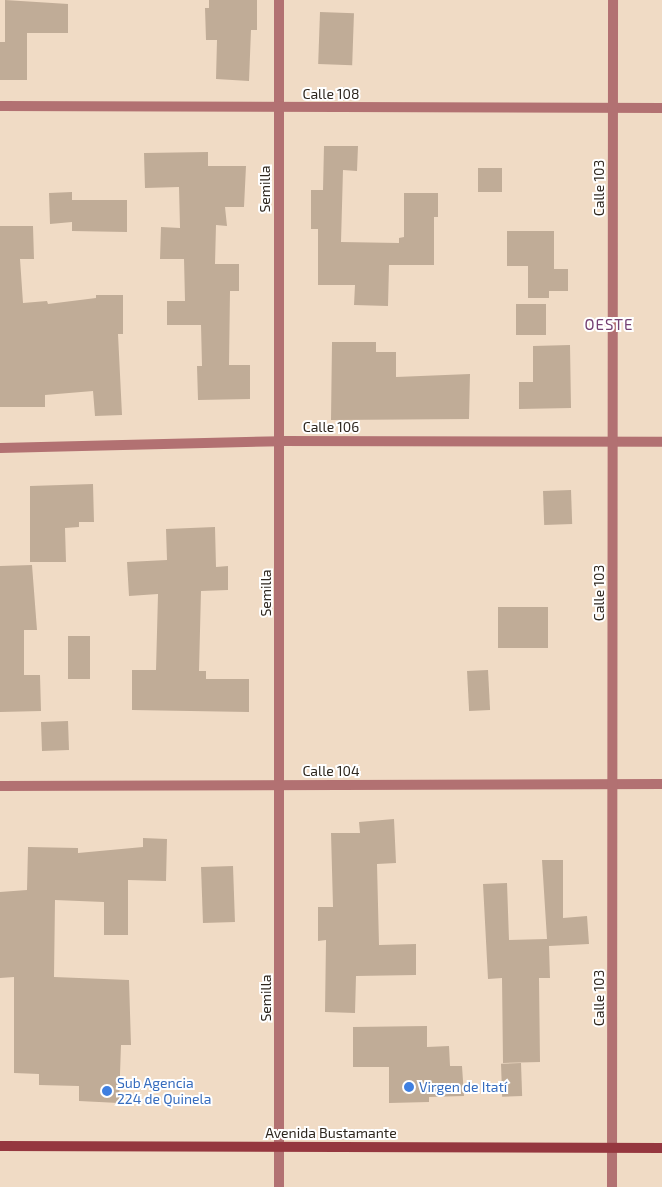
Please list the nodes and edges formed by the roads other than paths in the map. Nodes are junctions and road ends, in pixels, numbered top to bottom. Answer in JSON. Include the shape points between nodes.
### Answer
{"nodes":[{"id":1,"x":279,"y":0,"type":"edge"},
{"id":2,"x":613,"y":0,"type":"edge"},
{"id":3,"x":0,"y":106,"type":"edge"},
{"id":4,"x":278,"y":108,"type":"junction"},
{"id":5,"x":613,"y":108,"type":"junction"},
{"id":6,"x":662,"y":108,"type":"edge"},
{"id":7,"x":280,"y":441,"type":"junction"},
{"id":8,"x":613,"y":442,"type":"junction"},
{"id":9,"x":662,"y":442,"type":"edge"},
{"id":10,"x":0,"y":448,"type":"edge"},
{"id":11,"x":613,"y":784,"type":"junction"},
{"id":12,"x":662,"y":784,"type":"edge"},
{"id":13,"x":280,"y":785,"type":"junction"},
{"id":14,"x":0,"y":786,"type":"edge"},
{"id":15,"x":0,"y":1146,"type":"edge"},
{"id":16,"x":279,"y":1147,"type":"junction"},
{"id":17,"x":612,"y":1148,"type":"junction"},
{"id":18,"x":662,"y":1148,"type":"edge"},
{"id":19,"x":279,"y":1187,"type":"edge"},
{"id":20,"x":612,"y":1187,"type":"edge"}],
"edges":[{"from":1,"to":4,"type":"street","name":"Semilla"},
{"from":2,"to":5,"type":"street","name":"Calle 103"},
{"from":3,"to":4,"type":"street","name":"Calle 108"},
{"from":4,"to":5,"type":"street","name":"Calle 108"},
{"from":4,"to":7,"type":"street","name":"Semilla"},
{"from":5,"to":6,"type":"street","name":"Calle 108"},
{"from":5,"to":8,"type":"street","name":"Calle 103"},
{"from":7,"to":8,"type":"street","name":"Calle 106"},
{"from":7,"to":10,"type":"street","name":"Calle 106"},
{"from":7,"to":13,"type":"street","name":"Semilla"},
{"from":8,"to":9,"type":"street","name":"Calle 106"},
{"from":8,"to":11,"type":"street","name":"Calle 103"},
{"from":11,"to":12,"type":"street","name":"Calle 104"},
{"from":11,"to":13,"type":"street","name":"Calle 104"},
{"from":11,"to":17,"type":"street","name":"Calle 103"},
{"from":13,"to":14,"type":"street","name":"Calle 104"},
{"from":13,"to":16,"type":"street","name":"Semilla"},
{"from":15,"to":16,"type":"main road","name":"Avenida Bustamante"},
{"from":16,"to":17,"type":"main road","name":"Avenida Bustamante"},
{"from":16,"to":19,"type":"street","name":"Semilla"},
{"from":17,"to":18,"type":"main road","name":"Avenida Bustamante"},
{"from":17,"to":20,"type":"street","name":"Calle 103"}]}
